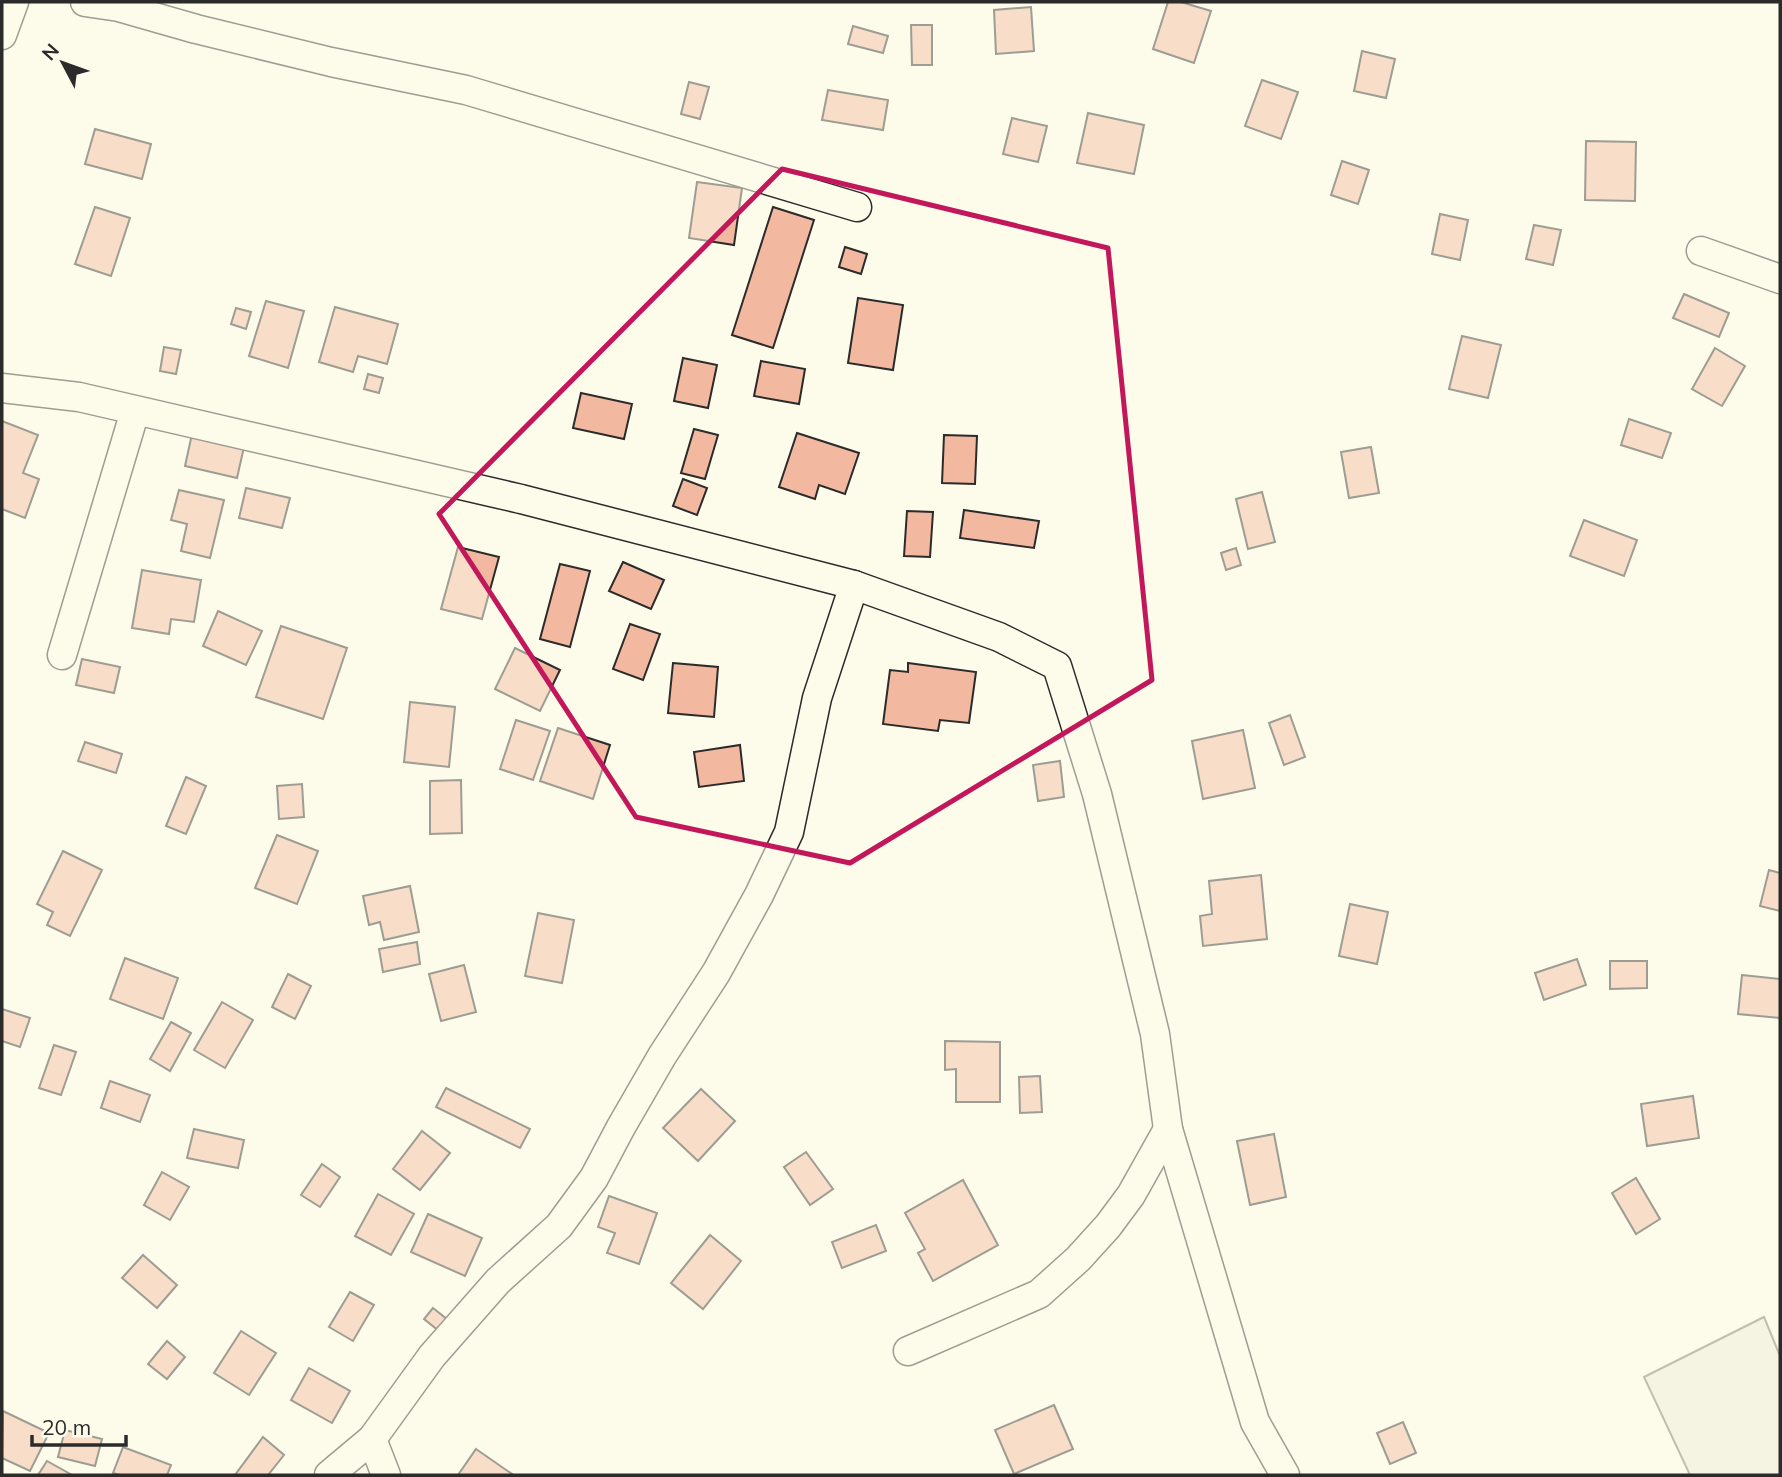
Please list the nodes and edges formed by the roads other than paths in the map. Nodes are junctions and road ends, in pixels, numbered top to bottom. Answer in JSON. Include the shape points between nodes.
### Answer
{"nodes":[{"id":1,"x":14,"y":2,"type":"edge"},
{"id":2,"x":85,"y":2,"type":"edge"},
{"id":3,"x":2,"y":35,"type":"edge"},
{"id":4,"x":857,"y":207,"type":"dead end"},
{"id":5,"x":1701,"y":251,"type":"dead end"},
{"id":6,"x":1780,"y":279,"type":"edge"},
{"id":7,"x":2,"y":387,"type":"edge"},
{"id":8,"x":135,"y":411,"type":"junction"},
{"id":9,"x":854,"y":585,"type":"junction"},
{"id":10,"x":62,"y":655,"type":"dead end"},
{"id":11,"x":1167,"y":1129,"type":"junction"},
{"id":12,"x":908,"y":1350,"type":"dead end"},
{"id":13,"x":372,"y":1440,"type":"junction"},
{"id":14,"x":329,"y":1475,"type":"edge"},
{"id":15,"x":386,"y":1475,"type":"edge"},
{"id":16,"x":1285,"y":1475,"type":"edge"}],
"edges":[{"from":1,"to":3,"type":"street"},
{"from":2,"to":4,"type":"street","via":[[466,90]]},
{"from":5,"to":6,"type":"street"},
{"from":7,"to":8,"type":"street","via":[[79,397]]},
{"from":8,"to":9,"type":"street","via":[[521,499]]},
{"from":8,"to":10,"type":"street"},
{"from":9,"to":11,"type":"street","via":[[999,636],[1057,666],[1097,794],[1156,1034]]},
{"from":9,"to":13,"type":"street","via":[[817,698],[789,832],[716,973],[566,1217],[498,1281],[432,1356]]},
{"from":11,"to":12,"type":"street","via":[[1131,1195],[1108,1226],[1039,1294]]},
{"from":11,"to":16,"type":"street","via":[[1255,1422]]},
{"from":13,"to":14,"type":"street"},
{"from":13,"to":15,"type":"street"}]}
